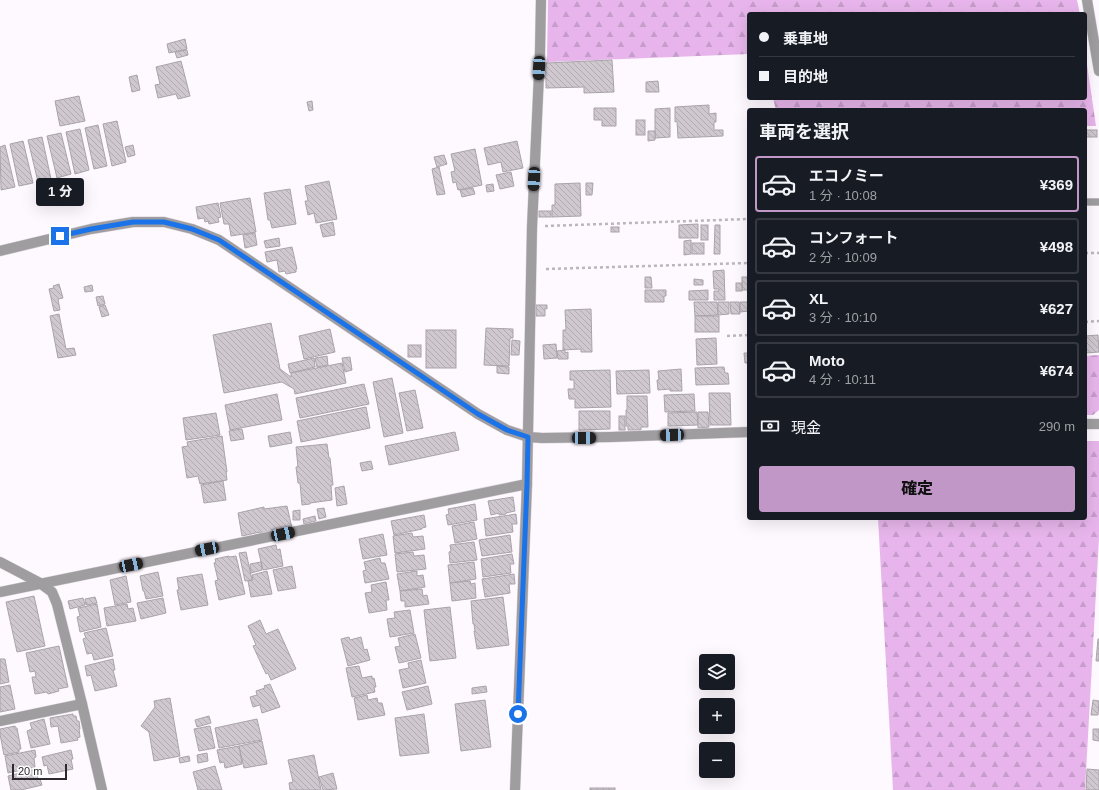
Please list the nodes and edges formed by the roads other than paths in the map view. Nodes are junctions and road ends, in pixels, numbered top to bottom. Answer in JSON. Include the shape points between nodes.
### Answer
{"nodes":[{"id":1,"x":541,"y":0,"type":"edge"},
{"id":2,"x":1087,"y":0,"type":"edge"},
{"id":3,"x":1099,"y":71,"type":"edge"},
{"id":4,"x":1087,"y":202,"type":"edge"},
{"id":5,"x":1099,"y":202,"type":"edge"},
{"id":6,"x":0,"y":251,"type":"edge"},
{"id":7,"x":1087,"y":424,"type":"edge"},
{"id":8,"x":1099,"y":424,"type":"edge"},
{"id":9,"x":747,"y":432,"type":"edge"},
{"id":10,"x":528,"y":437,"type":"junction"},
{"id":11,"x":527,"y":484,"type":"junction"},
{"id":12,"x":0,"y":562,"type":"edge"},
{"id":13,"x":40,"y":583,"type":"junction"},
{"id":14,"x":0,"y":592,"type":"edge"},
{"id":15,"x":82,"y":704,"type":"junction"},
{"id":16,"x":0,"y":721,"type":"edge"},
{"id":17,"x":102,"y":790,"type":"edge"},
{"id":18,"x":515,"y":790,"type":"edge"}],
"edges":[{"from":1,"to":10,"type":"street","via":[[532,227]]},
{"from":2,"to":3,"type":"street"},
{"from":4,"to":5,"type":"lane"},
{"from":6,"to":10,"type":"street","via":[[91,229],[133,222],[164,222],[192,229],[219,240],[478,414],[507,430]]},
{"from":7,"to":8,"type":"street"},
{"from":9,"to":10,"type":"street"},
{"from":10,"to":11,"type":"street"},
{"from":11,"to":13,"type":"street"},
{"from":11,"to":18,"type":"street"},
{"from":12,"to":13,"type":"street"},
{"from":13,"to":14,"type":"street"},
{"from":13,"to":15,"type":"street","via":[[52,592],[57,604]]},
{"from":15,"to":16,"type":"street"},
{"from":15,"to":17,"type":"street"}]}
